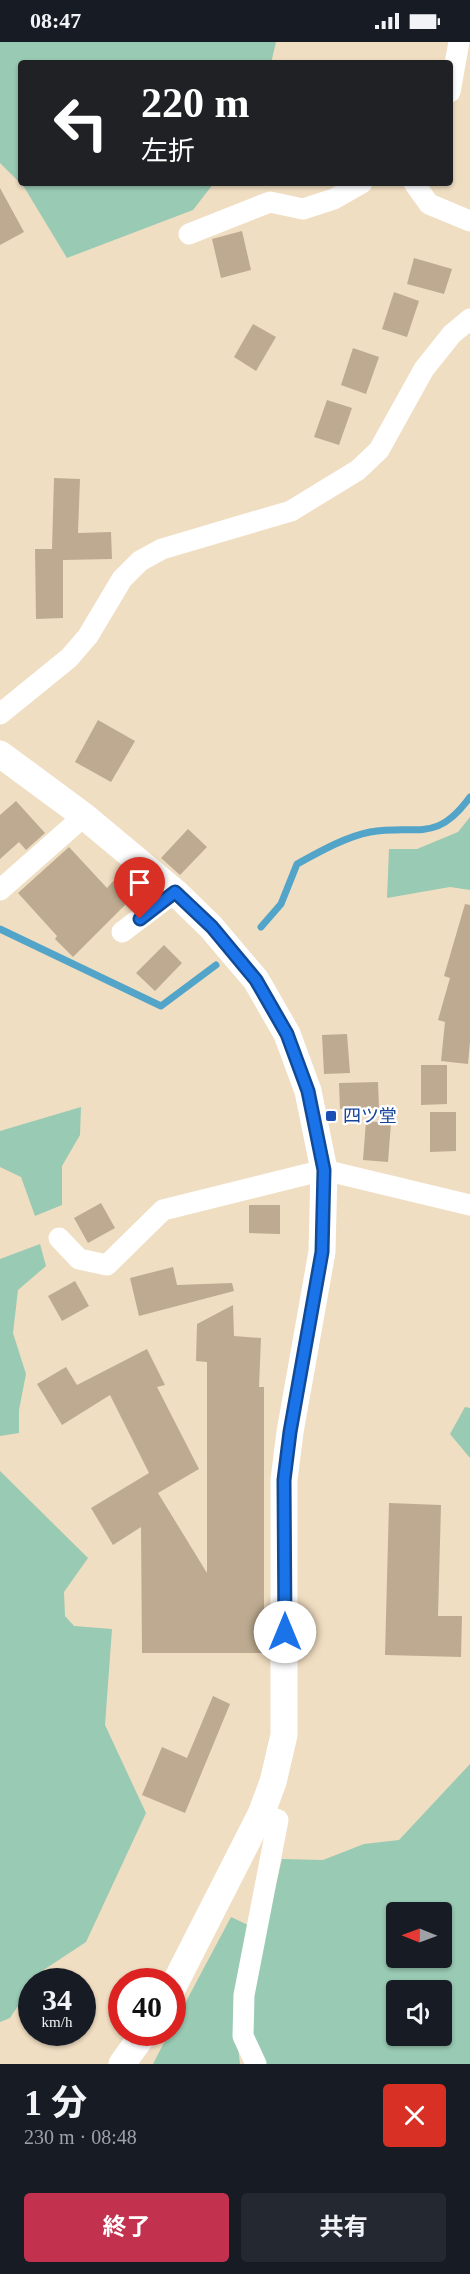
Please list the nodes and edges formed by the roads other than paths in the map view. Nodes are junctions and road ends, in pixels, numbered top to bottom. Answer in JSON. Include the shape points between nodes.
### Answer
{"nodes":[{"id":1,"x":459,"y":42,"type":"edge"},
{"id":2,"x":453,"y":75,"type":"edge"},
{"id":3,"x":358,"y":186,"type":"edge"},
{"id":4,"x":416,"y":186,"type":"edge"},
{"id":5,"x":470,"y":221,"type":"edge"},
{"id":6,"x":189,"y":234,"type":"dead end"},
{"id":7,"x":470,"y":319,"type":"edge"},
{"id":8,"x":0,"y":714,"type":"edge"},
{"id":9,"x":0,"y":754,"type":"edge"},
{"id":10,"x":84,"y":816,"type":"junction"},
{"id":11,"x":0,"y":890,"type":"edge"},
{"id":12,"x":175,"y":892,"type":"junction"},
{"id":13,"x":123,"y":932,"type":"dead end"},
{"id":14,"x":324,"y":1170,"type":"junction"},
{"id":15,"x":470,"y":1205,"type":"edge"},
{"id":16,"x":59,"y":1238,"type":"dead end"},
{"id":17,"x":261,"y":1814,"type":"junction"},
{"id":18,"x":183,"y":1968,"type":"edge"},
{"id":19,"x":136,"y":2046,"type":"edge"},
{"id":20,"x":122,"y":2064,"type":"edge"},
{"id":21,"x":256,"y":2064,"type":"edge"}],
"edges":[{"from":1,"to":2,"type":"street"},
{"from":3,"to":6,"type":"street","via":[[303,209],[270,202]]},
{"from":4,"to":5,"type":"street","via":[[429,204]]},
{"from":7,"to":8,"type":"street","via":[[452,334],[424,369],[379,450],[358,470],[291,511],[162,549],[140,561],[122,579],[88,636],[69,658]]},
{"from":9,"to":10,"type":"street"},
{"from":10,"to":11,"type":"street"},
{"from":10,"to":12,"type":"street"},
{"from":12,"to":13,"type":"street"},
{"from":12,"to":14,"type":"street","via":[[212,927],[256,980],[287,1034],[308,1091]]},
{"from":14,"to":15,"type":"street"},
{"from":14,"to":16,"type":"street","via":[[163,1210],[107,1264],[79,1258]]},
{"from":14,"to":17,"type":"street","via":[[322,1252],[284,1480],[284,1735]]},
{"from":17,"to":18,"type":"street"},
{"from":17,"to":21,"type":"street","via":[[278,1820],[244,1995],[243,2036]]},
{"from":19,"to":20,"type":"street"}]}
